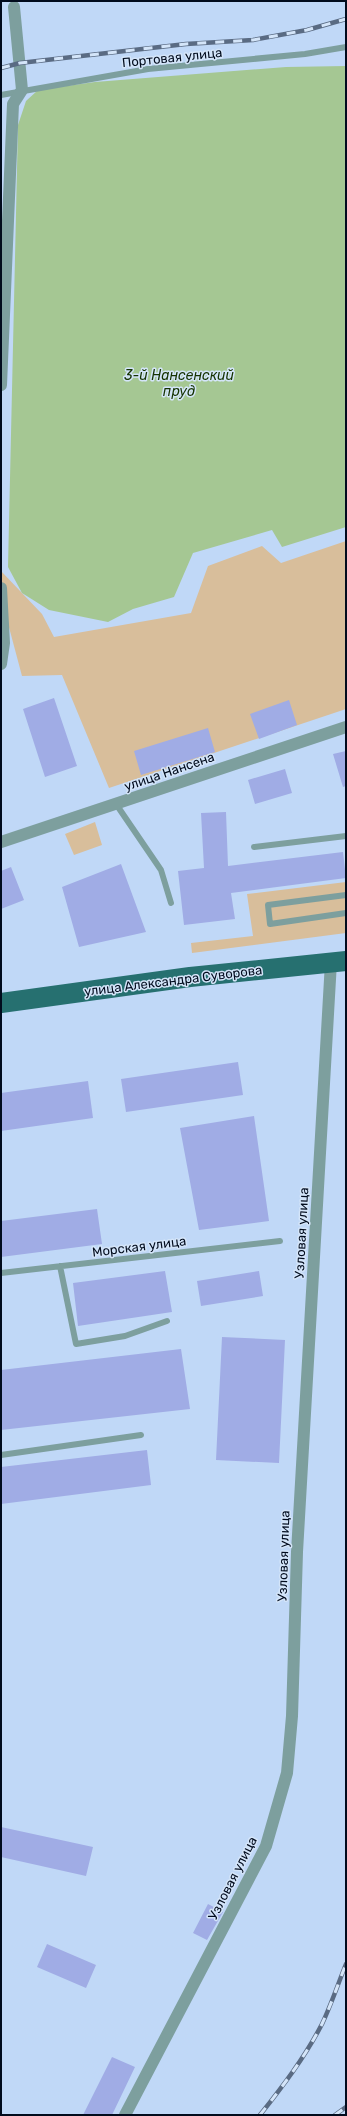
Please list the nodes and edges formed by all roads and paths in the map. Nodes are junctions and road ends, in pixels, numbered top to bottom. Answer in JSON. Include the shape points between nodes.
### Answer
{"nodes":[{"id":1,"x":14,"y":7,"type":"dead end"},
{"id":2,"x":346,"y":46,"type":"edge"},
{"id":3,"x":22,"y":90,"type":"junction"},
{"id":4,"x":1,"y":95,"type":"edge"},
{"id":5,"x":1,"y":385,"type":"edge"},
{"id":6,"x":1,"y":588,"type":"edge"},
{"id":7,"x":1,"y":664,"type":"edge"},
{"id":8,"x":346,"y":727,"type":"edge"},
{"id":9,"x":116,"y":804,"type":"junction"},
{"id":10,"x":346,"y":836,"type":"edge"},
{"id":11,"x":1,"y":842,"type":"edge"},
{"id":12,"x":254,"y":847,"type":"dead end"},
{"id":13,"x":346,"y":895,"type":"edge"},
{"id":14,"x":171,"y":903,"type":"dead end"},
{"id":15,"x":346,"y":913,"type":"edge"},
{"id":16,"x":338,"y":961,"type":"edge"},
{"id":17,"x":1,"y":1003,"type":"edge"},
{"id":18,"x":280,"y":1241,"type":"dead end"},
{"id":19,"x":60,"y":1266,"type":"junction"},
{"id":20,"x":1,"y":1273,"type":"edge"},
{"id":21,"x":167,"y":1320,"type":"dead end"},
{"id":22,"x":141,"y":1435,"type":"dead end"},
{"id":23,"x":1,"y":1455,"type":"edge"},
{"id":24,"x":125,"y":2115,"type":"edge"}],
"edges":[{"from":1,"to":3,"type":"street"},
{"from":2,"to":3,"type":"lane","name":"Портовая улица","via":[[305,54],[148,69]]},
{"from":3,"to":4,"type":"lane","name":"Портовая улица"},
{"from":3,"to":5,"type":"street","via":[[13,104]]},
{"from":6,"to":7,"type":"street","via":[[4,643]]},
{"from":8,"to":9,"type":"street","name":"улица Нансена"},
{"from":9,"to":11,"type":"street","name":"улица Нансена"},
{"from":9,"to":14,"type":"lane","via":[[161,870]]},
{"from":10,"to":12,"type":"lane"},
{"from":13,"to":15,"type":"lane","via":[[268,905],[270,924]]},
{"from":16,"to":17,"type":"main road","name":"улица Александра Суворова","via":[[190,977]]},
{"from":16,"to":24,"type":"street","name":"Узловая улица","via":[[297,1544],[292,1716],[287,1773],[266,1846]]},
{"from":18,"to":19,"type":"lane","name":"Морская улица"},
{"from":19,"to":20,"type":"lane","name":"Морская улица"},
{"from":19,"to":21,"type":"lane","via":[[76,1344],[125,1336]]},
{"from":22,"to":23,"type":"lane"}]}
